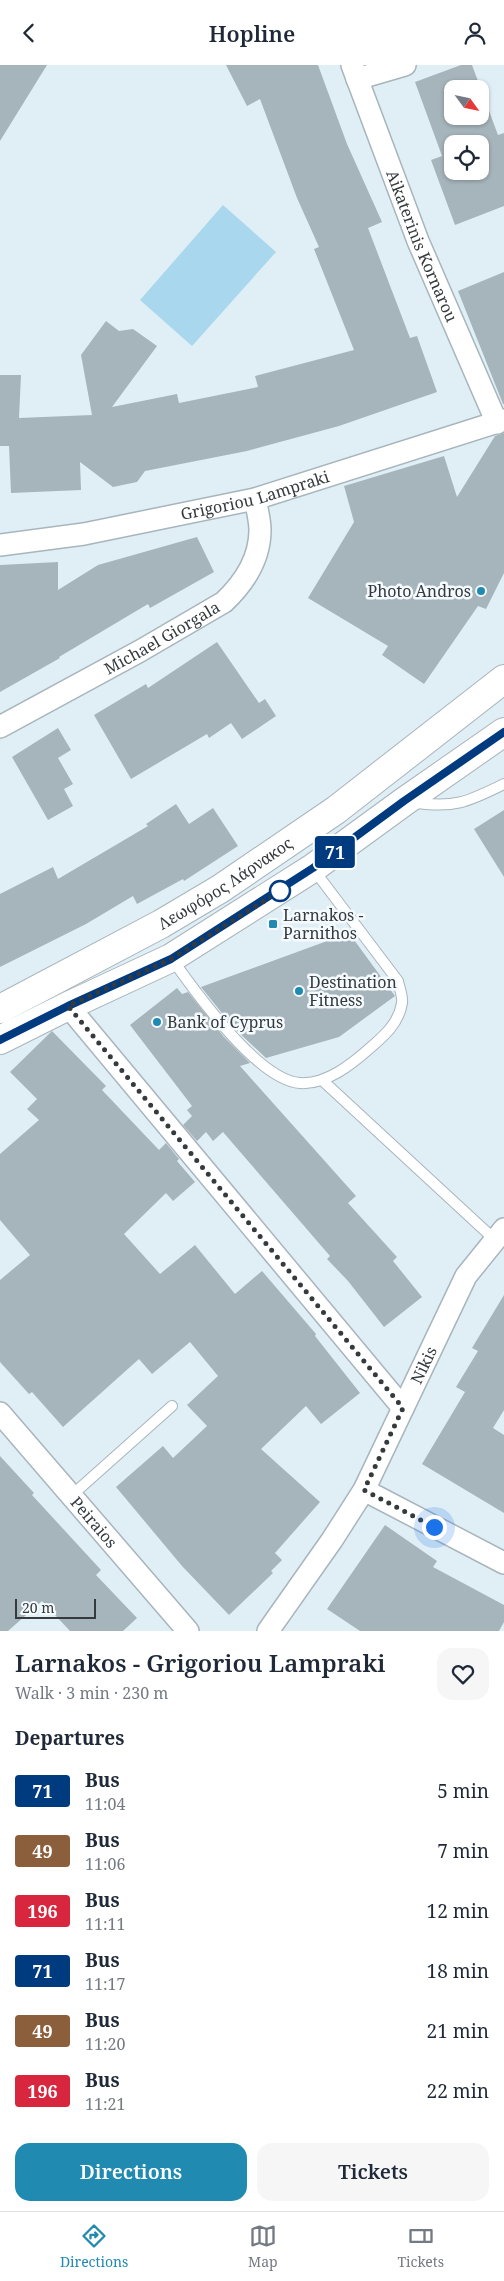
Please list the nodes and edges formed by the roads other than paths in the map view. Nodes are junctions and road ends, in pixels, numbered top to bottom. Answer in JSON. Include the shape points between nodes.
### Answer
{"nodes":[{"id":1,"x":405,"y":65,"type":"edge"},
{"id":2,"x":355,"y":72,"type":"edge"},
{"id":3,"x":501,"y":422,"type":"edge"},
{"id":4,"x":255,"y":499,"type":"junction"},
{"id":5,"x":0,"y":545,"type":"edge"},
{"id":6,"x":504,"y":679,"type":"edge"},
{"id":7,"x":0,"y":727,"type":"edge"},
{"id":8,"x":504,"y":732,"type":"edge"},
{"id":9,"x":504,"y":783,"type":"edge"},
{"id":10,"x":404,"y":801,"type":"junction"},
{"id":11,"x":313,"y":868,"type":"junction"},
{"id":12,"x":171,"y":959,"type":"junction"},
{"id":13,"x":68,"y":1006,"type":"junction"},
{"id":14,"x":0,"y":1009,"type":"edge"},
{"id":15,"x":0,"y":1040,"type":"edge"},
{"id":16,"x":322,"y":1080,"type":"junction"},
{"id":17,"x":499,"y":1234,"type":"edge"},
{"id":18,"x":172,"y":1407,"type":"dead end"},
{"id":19,"x":403,"y":1408,"type":"junction"},
{"id":20,"x":0,"y":1413,"type":"edge"},
{"id":21,"x":364,"y":1490,"type":"junction"},
{"id":22,"x":71,"y":1496,"type":"junction"},
{"id":23,"x":504,"y":1563,"type":"edge"},
{"id":24,"x":188,"y":1631,"type":"edge"},
{"id":25,"x":268,"y":1631,"type":"edge"}],
"edges":[{"from":1,"to":2,"type":"street"},
{"from":2,"to":3,"type":"street","name":"Aikaterinis Kornarou","via":[[418,241]]},
{"from":3,"to":4,"type":"street","name":"Grigoriou Lampraki"},
{"from":4,"to":5,"type":"street","name":"Grigoriou Lampraki","via":[[84,534]]},
{"from":4,"to":7,"type":"street","name":"Michael Giorgala","via":[[260,530],[256,555],[248,575],[224,602]]},
{"from":6,"to":14,"type":"main road","name":"Λεωφόρος Λάρνακος","via":[[336,810],[220,889]]},
{"from":8,"to":10,"type":"main road"},
{"from":9,"to":10,"type":"lane","via":[[456,805],[434,806]]},
{"from":10,"to":11,"type":"main road"},
{"from":11,"to":12,"type":"main road"},
{"from":11,"to":16,"type":"lane","via":[[398,981],[402,1002],[398,1017],[386,1034],[354,1062]]},
{"from":12,"to":13,"type":"main road"},
{"from":12,"to":16,"type":"lane","via":[[206,1007],[277,1076],[300,1083]]},
{"from":13,"to":15,"type":"main road"},
{"from":13,"to":19,"type":"street"},
{"from":16,"to":17,"type":"lane"},
{"from":17,"to":19,"type":"street","name":"Nikis","via":[[466,1276]]},
{"from":18,"to":22,"type":"lane"},
{"from":19,"to":21,"type":"street","name":"Nikis"},
{"from":20,"to":22,"type":"street","name":"Peiraios"},
{"from":21,"to":23,"type":"street"},
{"from":21,"to":25,"type":"street","name":"Nikis"},
{"from":22,"to":24,"type":"street","name":"Peiraios"}]}
